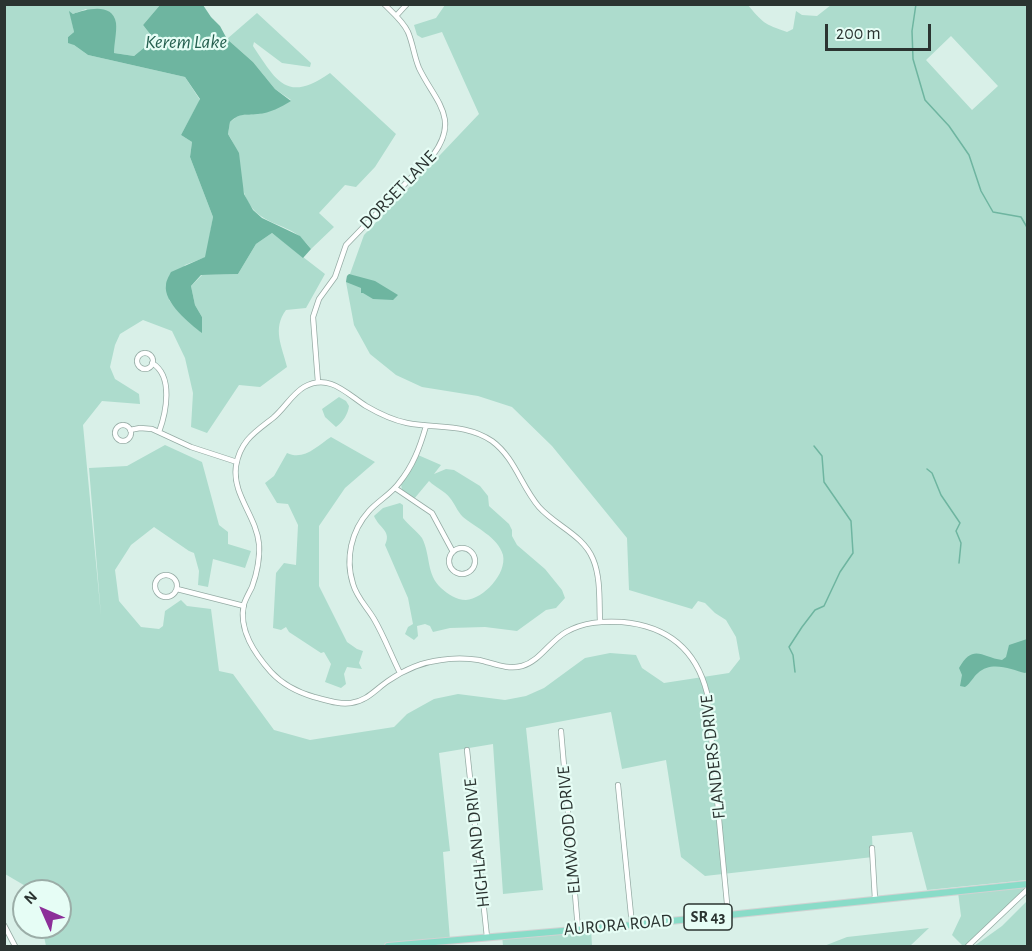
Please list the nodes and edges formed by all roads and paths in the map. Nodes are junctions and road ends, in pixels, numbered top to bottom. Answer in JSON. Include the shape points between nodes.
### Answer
{"nodes":[{"id":1,"x":384,"y":4,"type":"edge"},
{"id":2,"x":407,"y":4,"type":"edge"},
{"id":3,"x":396,"y":16,"type":"junction"},
{"id":4,"x":152,"y":363,"type":"dead end"},
{"id":5,"x":318,"y":382,"type":"junction"},
{"id":6,"x":426,"y":426,"type":"junction"},
{"id":7,"x":130,"y":430,"type":"dead end"},
{"id":8,"x":159,"y":432,"type":"junction"},
{"id":9,"x":237,"y":462,"type":"junction"},
{"id":10,"x":395,"y":488,"type":"junction"},
{"id":11,"x":453,"y":552,"type":"junction"},
{"id":12,"x":177,"y":589,"type":"junction"},
{"id":13,"x":244,"y":606,"type":"junction"},
{"id":14,"x":600,"y":622,"type":"junction"},
{"id":15,"x":400,"y":673,"type":"junction"},
{"id":16,"x":561,"y":731,"type":"dead end"},
{"id":17,"x":467,"y":750,"type":"dead end"},
{"id":18,"x":618,"y":785,"type":"dead end"},
{"id":19,"x":872,"y":848,"type":"dead end"},
{"id":20,"x":1028,"y":887,"type":"edge"},
{"id":21,"x":875,"y":899,"type":"junction"},
{"id":22,"x":728,"y":914,"type":"junction"},
{"id":23,"x":4,"y":925,"type":"edge"},
{"id":24,"x":632,"y":925,"type":"junction"},
{"id":25,"x":578,"y":929,"type":"junction"},
{"id":26,"x":487,"y":937,"type":"junction"},
{"id":27,"x":15,"y":946,"type":"edge"},
{"id":28,"x":387,"y":946,"type":"edge"},
{"id":29,"x":968,"y":946,"type":"edge"}],
"edges":[{"from":1,"to":3,"type":"street","name":"DORSET LANE"},
{"from":2,"to":3,"type":"street"},
{"from":3,"to":5,"type":"street","name":"DORSET LANE","via":[[408,32],[422,73],[442,106],[444,133],[433,155],[348,242],[337,271],[319,298],[313,317]]},
{"from":4,"to":8,"type":"street","via":[[166,390]]},
{"from":5,"to":6,"type":"street","via":[[341,387],[390,418]]},
{"from":5,"to":9,"type":"street","via":[[299,391],[253,433],[243,444]]},
{"from":6,"to":10,"type":"street","via":[[417,454]]},
{"from":6,"to":14,"type":"street","via":[[464,428],[483,436],[506,454],[536,504],[578,538],[592,556]]},
{"from":7,"to":8,"type":"street"},
{"from":8,"to":9,"type":"street"},
{"from":9,"to":13,"type":"street","name":"FLANDERS DRIVE","via":[[237,487],[253,518],[259,550],[256,574]]},
{"from":10,"to":11,"type":"street","via":[[432,513]]},
{"from":10,"to":15,"type":"street","via":[[359,524],[349,559],[356,591]]},
{"from":11,"to":11,"type":"street","via":[[453,570],[461,574],[472,570],[475,558],[471,552],[464,548]]},
{"from":12,"to":12,"type":"street","via":[[168,575],[161,576],[155,584],[162,597]]},
{"from":12,"to":13,"type":"street"},
{"from":13,"to":15,"type":"street","name":"FLANDERS DRIVE","via":[[244,629],[251,644],[274,676],[301,693],[338,703],[355,703]]},
{"from":14,"to":15,"type":"street","name":"FLANDERS DRIVE","via":[[562,634],[532,662],[519,667],[456,659],[423,664]]},
{"from":14,"to":22,"type":"street","name":"FLANDERS DRIVE","via":[[639,624],[662,632],[686,651],[700,673],[707,693]]},
{"from":16,"to":25,"type":"street","name":"ELMWOOD DRIVE"},
{"from":17,"to":26,"type":"street","name":"HIGHLAND DRIVE"},
{"from":18,"to":24,"type":"street"},
{"from":19,"to":21,"type":"street"},
{"from":20,"to":21,"type":"main road","name":"AURORA ROAD","number":"SR 43"},
{"from":20,"to":29,"type":"street"},
{"from":21,"to":22,"type":"main road","name":"AURORA ROAD","number":"SR 43"},
{"from":22,"to":24,"type":"main road","name":"AURORA ROAD","number":"SR 43"},
{"from":23,"to":27,"type":"street"},
{"from":24,"to":25,"type":"main road","name":"AURORA ROAD","number":"SR 43"},
{"from":25,"to":26,"type":"main road","name":"AURORA ROAD","number":"SR 43"},
{"from":26,"to":28,"type":"main road","name":"AURORA ROAD","number":"SR 43"}]}
